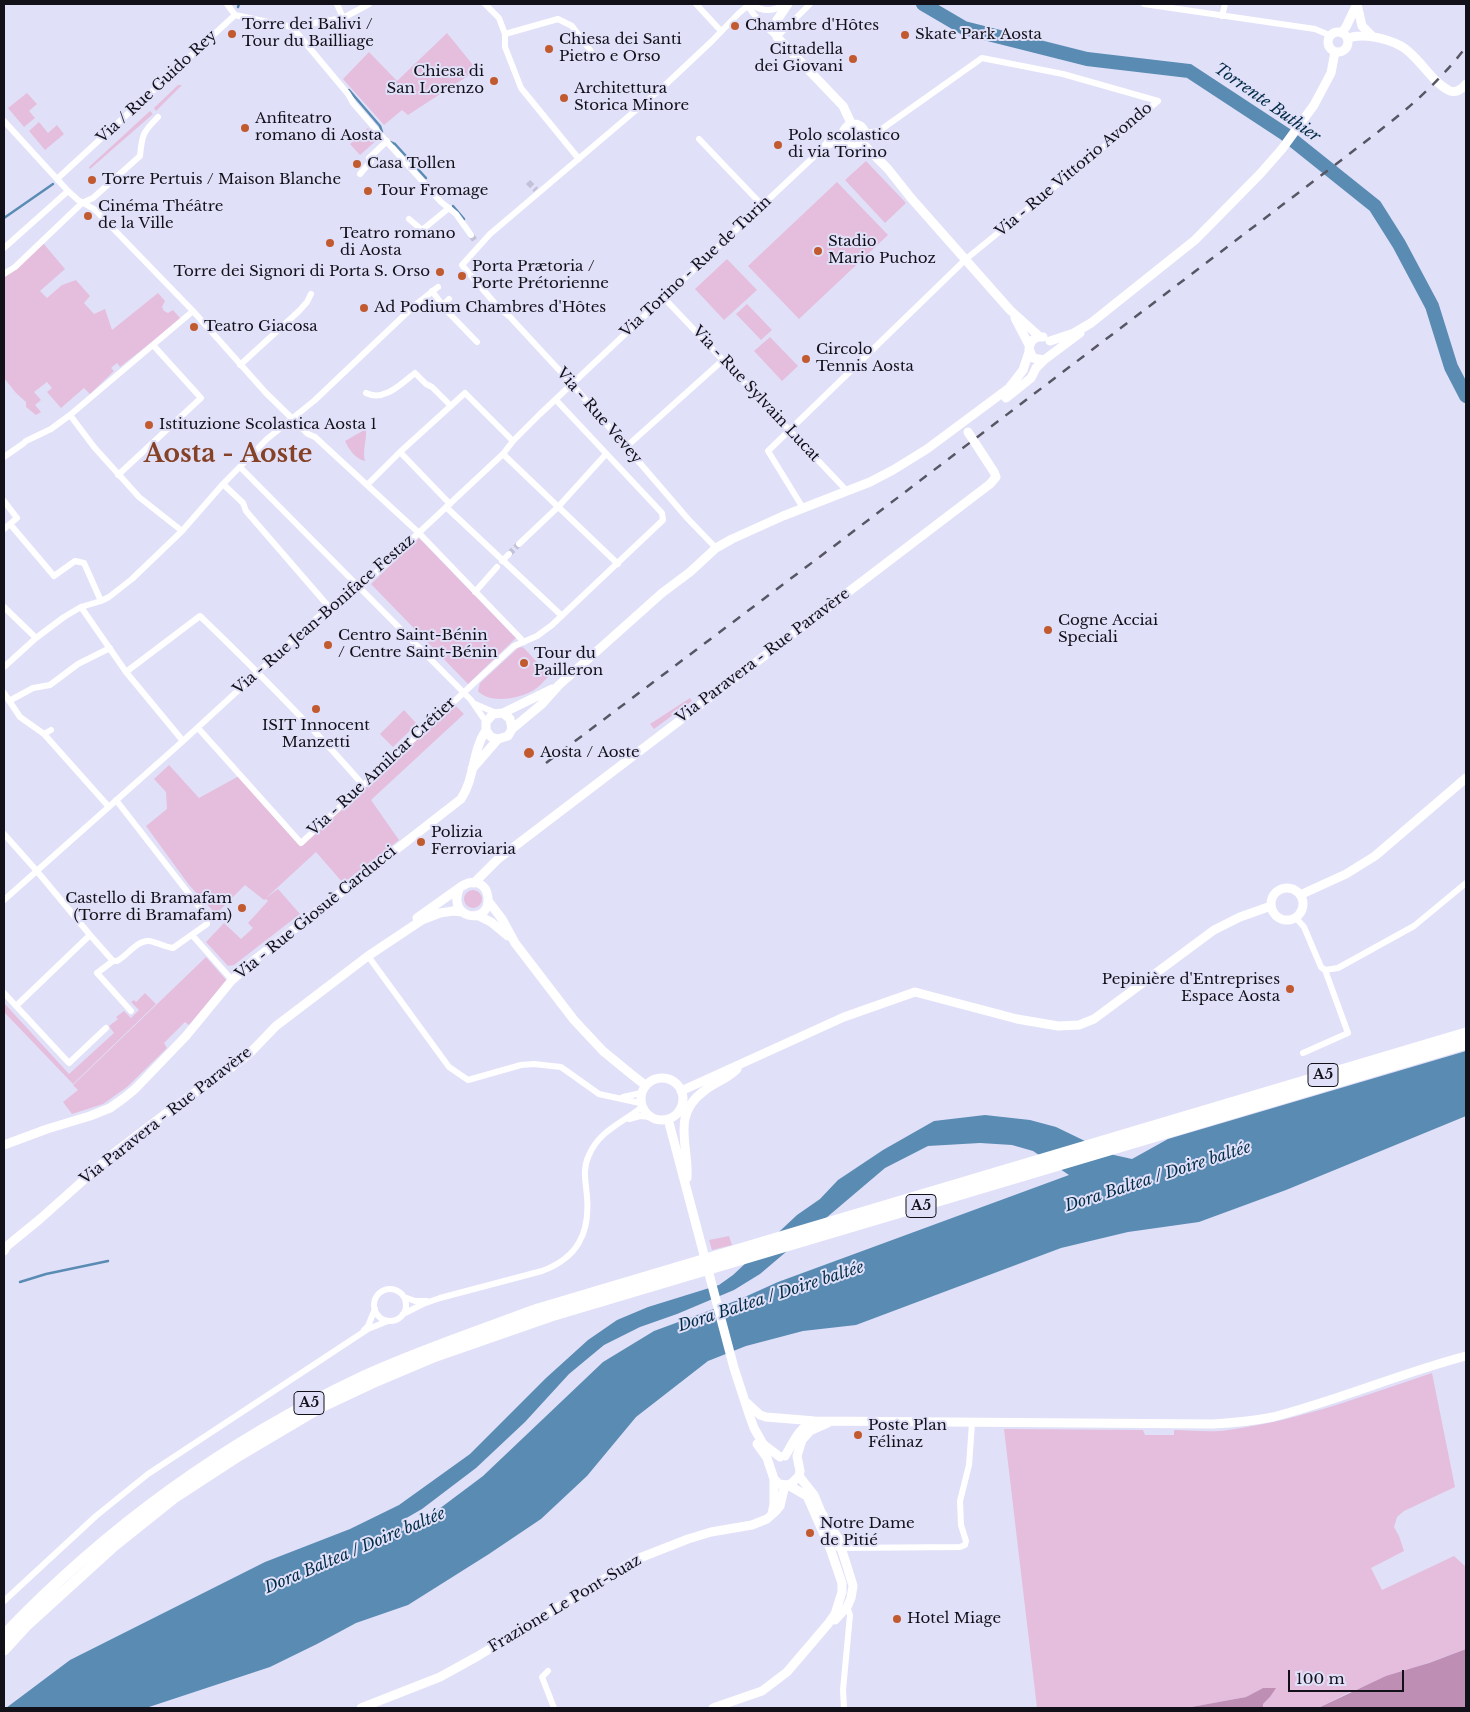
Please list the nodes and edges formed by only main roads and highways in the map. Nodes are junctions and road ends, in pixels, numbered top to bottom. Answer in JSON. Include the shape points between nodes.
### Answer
{"nodes":[{"id":1,"x":1466,"y":1033,"type":"edge"},
{"id":2,"x":1466,"y":1044,"type":"edge"},
{"id":3,"x":4,"y":1635,"type":"edge"},
{"id":4,"x":4,"y":1650,"type":"edge"}],
"edges":[{"from":1,"to":3,"type":"highway","number":"A5","via":[[538,1309],[426,1350],[312,1401],[232,1447],[105,1540]]},
{"from":2,"to":4,"type":"highway","number":"A5","via":[[551,1316],[436,1356],[321,1407],[174,1498],[114,1546]]}]}
